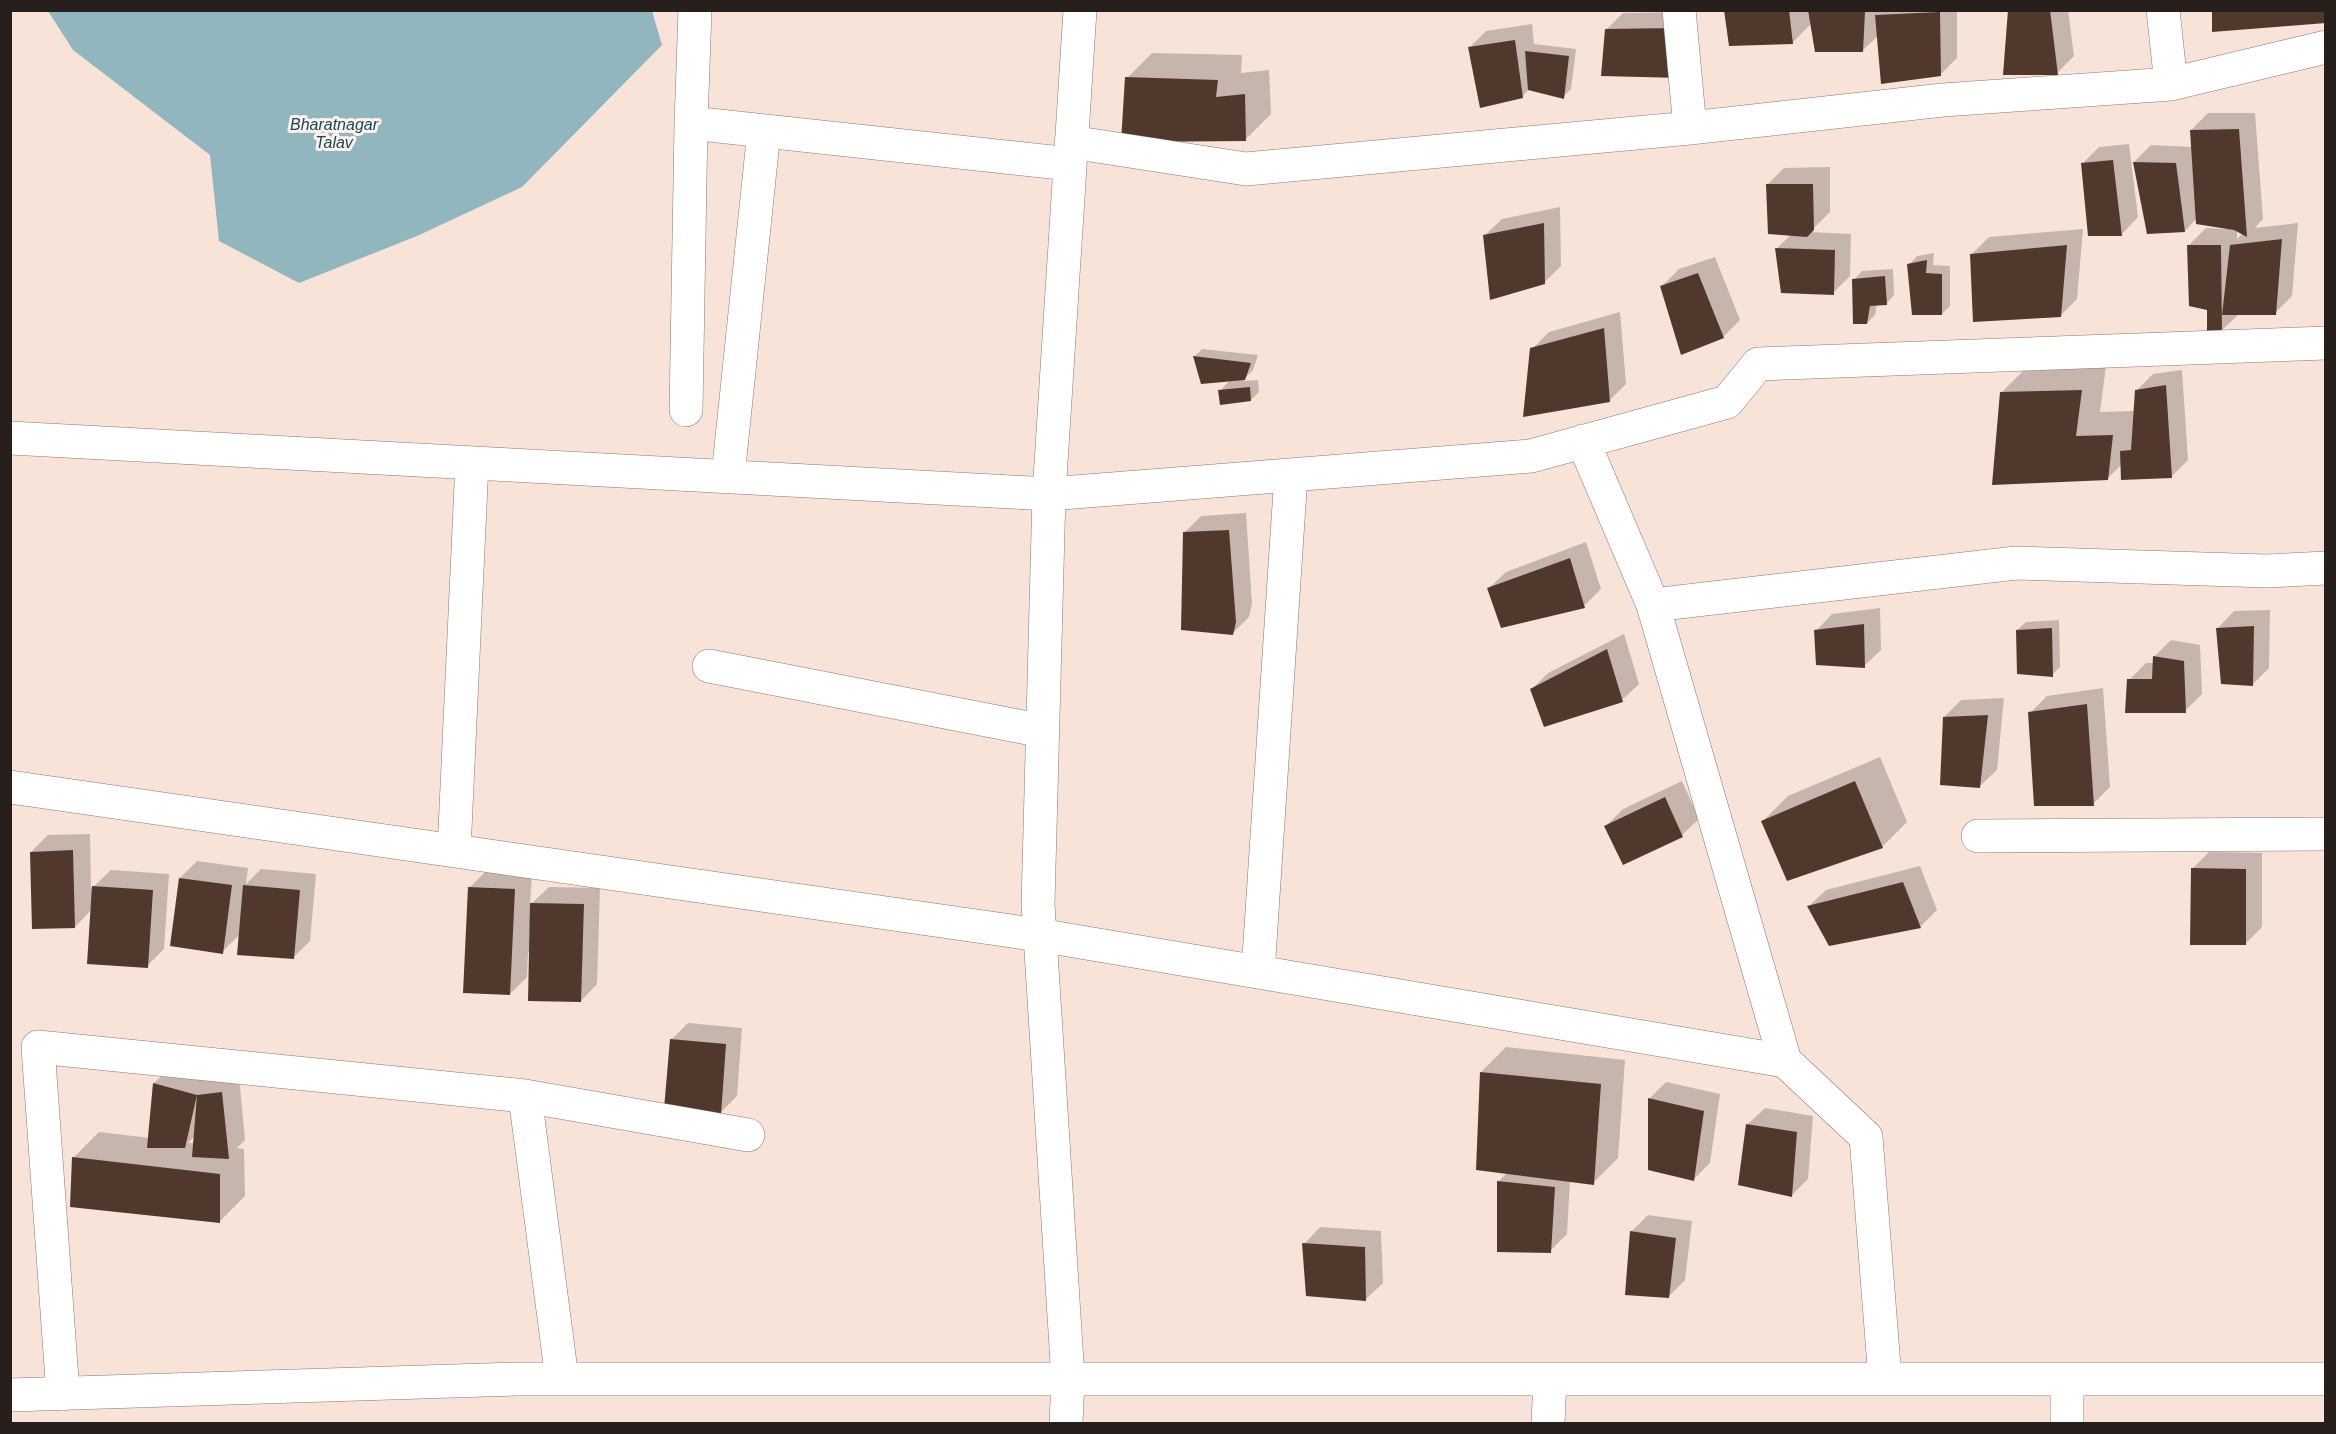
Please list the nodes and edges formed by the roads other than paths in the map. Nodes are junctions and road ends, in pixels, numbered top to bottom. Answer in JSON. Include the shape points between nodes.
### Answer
{"nodes":[{"id":1,"x":695,"y":10,"type":"edge"},
{"id":2,"x":1080,"y":10,"type":"edge"},
{"id":3,"x":1679,"y":10,"type":"edge"},
{"id":4,"x":2163,"y":10,"type":"edge"},
{"id":5,"x":2325,"y":47,"type":"edge"},
{"id":6,"x":2171,"y":84,"type":"junction"},
{"id":7,"x":691,"y":123,"type":"junction"},
{"id":8,"x":1690,"y":128,"type":"junction"},
{"id":9,"x":764,"y":131,"type":"junction"},
{"id":10,"x":1071,"y":153,"type":"junction"},
{"id":11,"x":2325,"y":343,"type":"edge"},
{"id":12,"x":686,"y":410,"type":"dead end"},
{"id":13,"x":10,"y":438,"type":"edge"},
{"id":14,"x":1583,"y":441,"type":"junction"},
{"id":15,"x":472,"y":463,"type":"junction"},
{"id":16,"x":1291,"y":475,"type":"junction"},
{"id":17,"x":728,"y":476,"type":"junction"},
{"id":18,"x":1049,"y":494,"type":"junction"},
{"id":19,"x":2325,"y":568,"type":"edge"},
{"id":20,"x":1653,"y":605,"type":"junction"},
{"id":21,"x":709,"y":666,"type":"dead end"},
{"id":22,"x":1042,"y":731,"type":"junction"},
{"id":23,"x":10,"y":787,"type":"edge"},
{"id":24,"x":2325,"y":834,"type":"edge"},
{"id":25,"x":1978,"y":836,"type":"dead end"},
{"id":26,"x":454,"y":851,"type":"junction"},
{"id":27,"x":1039,"y":935,"type":"junction"},
{"id":28,"x":1258,"y":972,"type":"junction"},
{"id":29,"x":1785,"y":1061,"type":"junction"},
{"id":30,"x":525,"y":1096,"type":"junction"},
{"id":31,"x":748,"y":1135,"type":"dead end"},
{"id":32,"x":562,"y":1379,"type":"junction"},
{"id":33,"x":1068,"y":1379,"type":"junction"},
{"id":34,"x":1550,"y":1379,"type":"junction"},
{"id":35,"x":1885,"y":1379,"type":"junction"},
{"id":36,"x":2067,"y":1379,"type":"junction"},
{"id":37,"x":2325,"y":1379,"type":"edge"},
{"id":38,"x":63,"y":1394,"type":"junction"},
{"id":39,"x":10,"y":1395,"type":"edge"},
{"id":40,"x":1066,"y":1424,"type":"edge"},
{"id":41,"x":1548,"y":1424,"type":"edge"},
{"id":42,"x":2067,"y":1424,"type":"edge"}],
"edges":[{"from":1,"to":7,"type":"street"},
{"from":2,"to":10,"type":"street"},
{"from":3,"to":8,"type":"street"},
{"from":4,"to":6,"type":"street"},
{"from":5,"to":6,"type":"street"},
{"from":6,"to":8,"type":"street","via":[[1943,100]]},
{"from":7,"to":9,"type":"street"},
{"from":7,"to":12,"type":"street"},
{"from":8,"to":10,"type":"street","via":[[1246,169]]},
{"from":9,"to":10,"type":"street"},
{"from":9,"to":17,"type":"street"},
{"from":10,"to":18,"type":"street"},
{"from":11,"to":14,"type":"street","via":[[1758,364],[1727,402]]},
{"from":13,"to":15,"type":"street"},
{"from":14,"to":16,"type":"street","via":[[1531,456]]},
{"from":14,"to":20,"type":"street"},
{"from":15,"to":17,"type":"street"},
{"from":15,"to":26,"type":"street"},
{"from":16,"to":18,"type":"street"},
{"from":16,"to":28,"type":"street"},
{"from":17,"to":18,"type":"street"},
{"from":18,"to":22,"type":"street"},
{"from":19,"to":20,"type":"street","via":[[2016,563]]},
{"from":20,"to":29,"type":"street"},
{"from":21,"to":22,"type":"street"},
{"from":22,"to":27,"type":"street"},
{"from":23,"to":26,"type":"street"},
{"from":24,"to":25,"type":"street"},
{"from":26,"to":27,"type":"street"},
{"from":27,"to":28,"type":"street"},
{"from":27,"to":33,"type":"street"},
{"from":28,"to":29,"type":"street"},
{"from":29,"to":35,"type":"street","via":[[1866,1137]]},
{"from":30,"to":31,"type":"street"},
{"from":30,"to":32,"type":"street"},
{"from":30,"to":38,"type":"street","via":[[38,1047]]},
{"from":32,"to":33,"type":"street"},
{"from":32,"to":38,"type":"street"},
{"from":33,"to":34,"type":"street"},
{"from":33,"to":40,"type":"street"},
{"from":34,"to":35,"type":"street"},
{"from":34,"to":41,"type":"street"},
{"from":35,"to":36,"type":"street"},
{"from":36,"to":37,"type":"street"},
{"from":36,"to":42,"type":"street"},
{"from":38,"to":39,"type":"street"}]}
